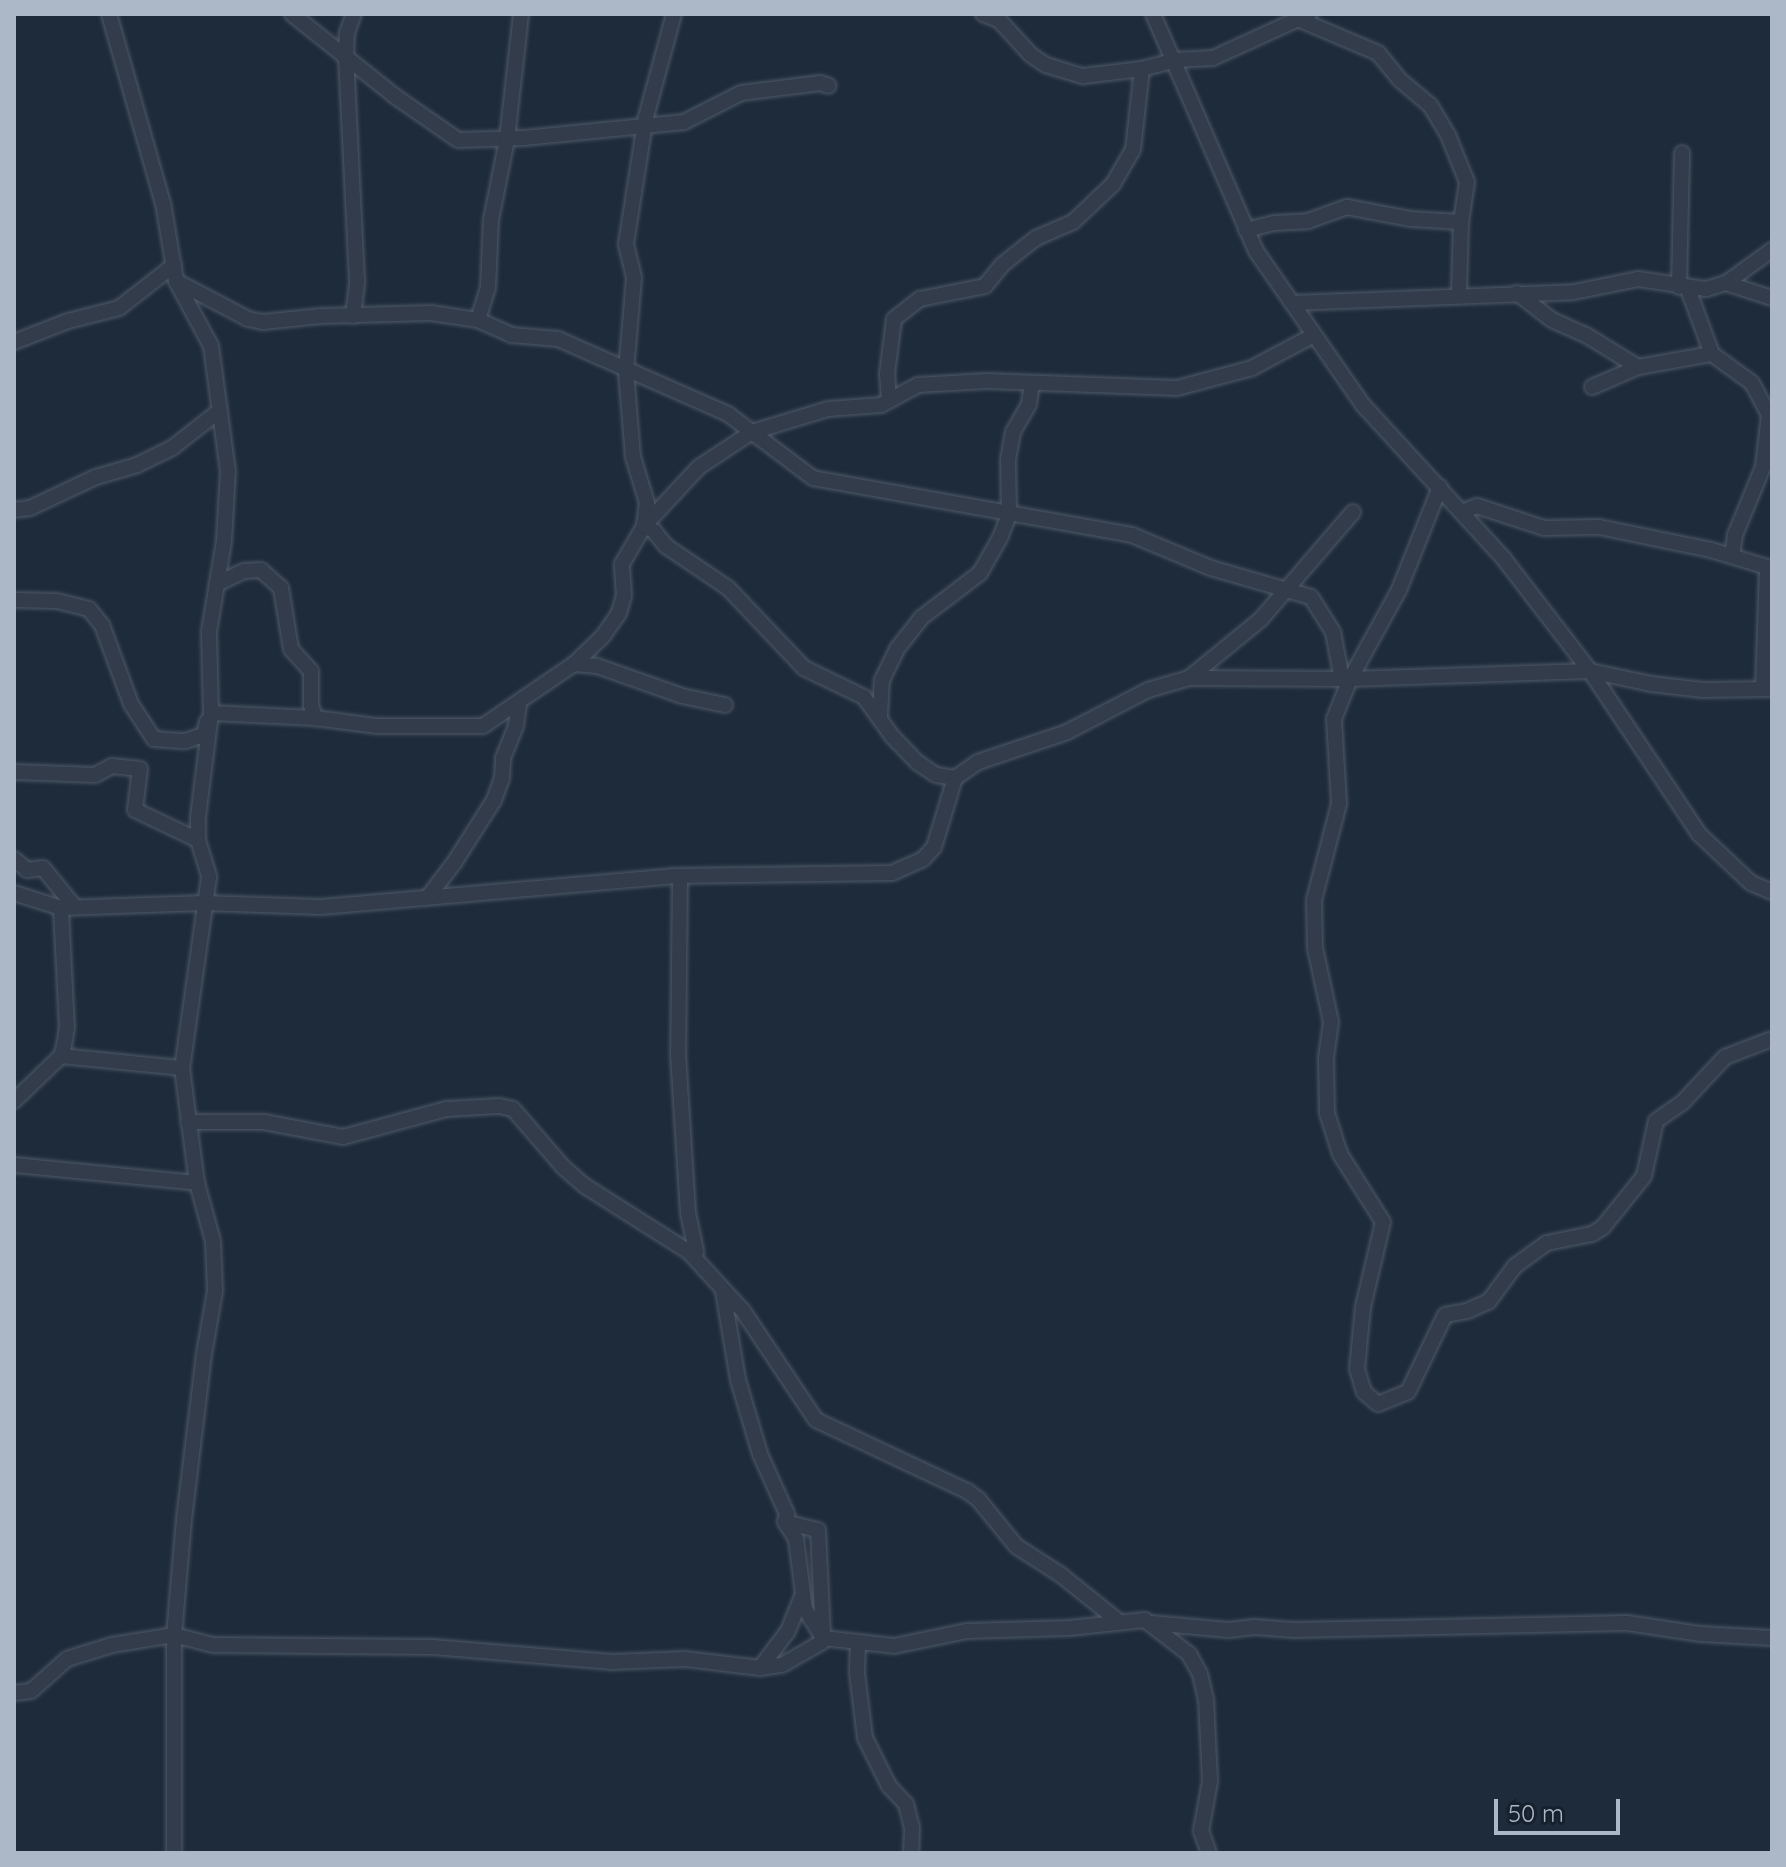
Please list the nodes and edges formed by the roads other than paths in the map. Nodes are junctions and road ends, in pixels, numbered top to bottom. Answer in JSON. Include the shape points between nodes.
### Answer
{"nodes":[{"id":1,"x":109,"y":14,"type":"edge"},
{"id":2,"x":292,"y":14,"type":"edge"},
{"id":3,"x":354,"y":14,"type":"edge"},
{"id":4,"x":521,"y":14,"type":"edge"},
{"id":5,"x":674,"y":14,"type":"edge"},
{"id":6,"x":983,"y":14,"type":"edge"},
{"id":7,"x":1153,"y":14,"type":"edge"},
{"id":8,"x":1304,"y":17,"type":"edge"},
{"id":9,"x":346,"y":57,"type":"junction"},
{"id":10,"x":1175,"y":60,"type":"junction"},
{"id":11,"x":1142,"y":69,"type":"junction"},
{"id":12,"x":829,"y":86,"type":"dead end"},
{"id":13,"x":646,"y":127,"type":"junction"},
{"id":14,"x":507,"y":139,"type":"junction"},
{"id":15,"x":1682,"y":153,"type":"dead end"},
{"id":16,"x":1461,"y":222,"type":"junction"},
{"id":17,"x":1246,"y":230,"type":"junction"},
{"id":18,"x":1772,"y":250,"type":"edge"},
{"id":19,"x":174,"y":265,"type":"junction"},
{"id":20,"x":176,"y":281,"type":"junction"},
{"id":21,"x":1726,"y":283,"type":"junction"},
{"id":22,"x":1684,"y":288,"type":"junction"},
{"id":23,"x":1517,"y":293,"type":"junction"},
{"id":24,"x":1459,"y":294,"type":"junction"},
{"id":25,"x":1772,"y":298,"type":"edge"},
{"id":26,"x":1292,"y":303,"type":"junction"},
{"id":27,"x":353,"y":316,"type":"junction"},
{"id":28,"x":478,"y":320,"type":"junction"},
{"id":29,"x":1314,"y":335,"type":"junction"},
{"id":30,"x":14,"y":342,"type":"edge"},
{"id":31,"x":1712,"y":354,"type":"junction"},
{"id":32,"x":1638,"y":367,"type":"junction"},
{"id":33,"x":626,"y":371,"type":"junction"},
{"id":34,"x":1032,"y":383,"type":"junction"},
{"id":35,"x":1592,"y":387,"type":"dead end"},
{"id":36,"x":889,"y":401,"type":"junction"},
{"id":37,"x":219,"y":411,"type":"junction"},
{"id":38,"x":752,"y":432,"type":"junction"},
{"id":39,"x":1440,"y":487,"type":"junction"},
{"id":40,"x":14,"y":510,"type":"edge"},
{"id":41,"x":1353,"y":512,"type":"dead end"},
{"id":42,"x":1462,"y":512,"type":"junction"},
{"id":43,"x":1009,"y":515,"type":"junction"},
{"id":44,"x":644,"y":526,"type":"junction"},
{"id":45,"x":1732,"y":556,"type":"junction"},
{"id":46,"x":217,"y":584,"type":"junction"},
{"id":47,"x":1286,"y":592,"type":"junction"},
{"id":48,"x":14,"y":600,"type":"edge"},
{"id":49,"x":574,"y":664,"type":"junction"},
{"id":50,"x":1590,"y":671,"type":"junction"},
{"id":51,"x":1189,"y":678,"type":"junction"},
{"id":52,"x":1346,"y":679,"type":"junction"},
{"id":53,"x":1768,"y":688,"type":"edge"},
{"id":54,"x":519,"y":704,"type":"junction"},
{"id":55,"x":725,"y":705,"type":"dead end"},
{"id":56,"x":211,"y":712,"type":"junction"},
{"id":57,"x":880,"y":716,"type":"junction"},
{"id":58,"x":315,"y":718,"type":"junction"},
{"id":59,"x":14,"y":772,"type":"edge"},
{"id":60,"x":955,"y":778,"type":"junction"},
{"id":61,"x":198,"y":840,"type":"junction"},
{"id":62,"x":14,"y":859,"type":"edge"},
{"id":63,"x":680,"y":876,"type":"junction"},
{"id":64,"x":1772,"y":892,"type":"edge"},
{"id":65,"x":14,"y":893,"type":"edge"},
{"id":66,"x":428,"y":897,"type":"junction"},
{"id":67,"x":204,"y":903,"type":"junction"},
{"id":68,"x":67,"y":907,"type":"junction"},
{"id":69,"x":1772,"y":1039,"type":"edge"},
{"id":70,"x":61,"y":1056,"type":"junction"},
{"id":71,"x":182,"y":1068,"type":"junction"},
{"id":72,"x":14,"y":1101,"type":"edge"},
{"id":73,"x":188,"y":1122,"type":"junction"},
{"id":74,"x":14,"y":1165,"type":"edge"},
{"id":75,"x":197,"y":1183,"type":"junction"},
{"id":76,"x":696,"y":1252,"type":"dead end"},
{"id":77,"x":723,"y":1287,"type":"junction"},
{"id":78,"x":785,"y":1522,"type":"junction"},
{"id":79,"x":802,"y":1596,"type":"junction"},
{"id":80,"x":1117,"y":1620,"type":"junction"},
{"id":81,"x":1149,"y":1623,"type":"junction"},
{"id":82,"x":174,"y":1635,"type":"junction"},
{"id":83,"x":823,"y":1638,"type":"junction"},
{"id":84,"x":1772,"y":1638,"type":"edge"},
{"id":85,"x":858,"y":1643,"type":"junction"},
{"id":86,"x":760,"y":1668,"type":"junction"},
{"id":87,"x":14,"y":1693,"type":"edge"},
{"id":88,"x":174,"y":1853,"type":"edge"},
{"id":89,"x":911,"y":1853,"type":"edge"},
{"id":90,"x":1209,"y":1853,"type":"edge"}],
"edges":[{"from":1,"to":19,"type":"street","via":[[163,203]]},
{"from":2,"to":9,"type":"street"},
{"from":3,"to":9,"type":"street"},
{"from":4,"to":14,"type":"street"},
{"from":5,"to":13,"type":"street"},
{"from":6,"to":11,"type":"street","via":[[999,20],[1046,65],[1083,76]]},
{"from":7,"to":10,"type":"street"},
{"from":8,"to":10,"type":"street","via":[[1228,53]]},
{"from":8,"to":16,"type":"street","via":[[1378,53],[1430,105],[1467,182]]},
{"from":9,"to":14,"type":"street","via":[[458,140]]},
{"from":9,"to":27,"type":"street","via":[[357,281]]},
{"from":10,"to":11,"type":"street"},
{"from":10,"to":17,"type":"street"},
{"from":11,"to":36,"type":"street","via":[[1133,150],[1113,184],[1073,222],[1036,238],[1003,264],[985,286],[920,299],[894,319]]},
{"from":12,"to":13,"type":"street","via":[[741,93],[684,122]]},
{"from":13,"to":14,"type":"street"},
{"from":13,"to":33,"type":"street","via":[[626,244],[634,277]]},
{"from":14,"to":28,"type":"street","via":[[491,220],[488,288]]},
{"from":15,"to":22,"type":"street"},
{"from":16,"to":17,"type":"street","via":[[1347,207],[1308,221]]},
{"from":16,"to":24,"type":"street"},
{"from":17,"to":26,"type":"street"},
{"from":18,"to":21,"type":"street"},
{"from":19,"to":20,"type":"street"},
{"from":19,"to":30,"type":"street","via":[[119,308]]},
{"from":20,"to":27,"type":"street","via":[[263,322]]},
{"from":20,"to":37,"type":"street","via":[[211,346]]},
{"from":21,"to":22,"type":"street"},
{"from":21,"to":25,"type":"street"},
{"from":22,"to":23,"type":"street","via":[[1638,279],[1593,290]]},
{"from":22,"to":31,"type":"street"},
{"from":23,"to":24,"type":"street"},
{"from":23,"to":32,"type":"street","via":[[1552,320]]},
{"from":24,"to":26,"type":"street"},
{"from":26,"to":29,"type":"street"},
{"from":27,"to":28,"type":"street","via":[[431,313]]},
{"from":28,"to":33,"type":"street","via":[[511,335],[558,339]]},
{"from":29,"to":34,"type":"street","via":[[1252,368],[1177,388]]},
{"from":29,"to":39,"type":"street","via":[[1363,405]]},
{"from":31,"to":32,"type":"street"},
{"from":31,"to":45,"type":"street","via":[[1752,383],[1769,415],[1763,467],[1735,535]]},
{"from":32,"to":35,"type":"street"},
{"from":33,"to":38,"type":"street","via":[[728,414]]},
{"from":33,"to":44,"type":"street","via":[[633,457],[647,503]]},
{"from":34,"to":36,"type":"street","via":[[918,385]]},
{"from":34,"to":43,"type":"street","via":[[1008,460]]},
{"from":36,"to":38,"type":"street","via":[[828,409]]},
{"from":37,"to":40,"type":"street","via":[[149,460]]},
{"from":37,"to":46,"type":"street","via":[[228,471]]},
{"from":38,"to":43,"type":"street","via":[[813,478]]},
{"from":38,"to":44,"type":"street","via":[[699,467]]},
{"from":39,"to":42,"type":"street"},
{"from":39,"to":52,"type":"street","via":[[1399,590]]},
{"from":41,"to":47,"type":"street"},
{"from":42,"to":45,"type":"street","via":[[1477,506],[1544,528],[1599,527]]},
{"from":42,"to":50,"type":"street"},
{"from":43,"to":47,"type":"street","via":[[1132,535]]},
{"from":43,"to":57,"type":"street","via":[[980,573],[921,618],[897,649],[882,680]]},
{"from":44,"to":49,"type":"street","via":[[622,564],[619,613]]},
{"from":44,"to":57,"type":"street","via":[[728,588],[804,668],[864,697]]},
{"from":45,"to":53,"type":"street","via":[[1767,567]]},
{"from":46,"to":56,"type":"street","via":[[209,632]]},
{"from":46,"to":58,"type":"street","via":[[244,571],[261,570],[281,588],[291,649],[311,671]]},
{"from":47,"to":51,"type":"street"},
{"from":47,"to":52,"type":"street","via":[[1311,597],[1333,632]]},
{"from":48,"to":56,"type":"street","via":[[57,601],[89,609],[102,625],[131,704],[154,739],[185,741],[204,735]]},
{"from":49,"to":54,"type":"street"},
{"from":49,"to":55,"type":"street","via":[[597,666]]},
{"from":50,"to":52,"type":"street"},
{"from":50,"to":53,"type":"street","via":[[1703,690]]},
{"from":50,"to":64,"type":"street","via":[[1699,834],[1751,883]]},
{"from":51,"to":52,"type":"street"},
{"from":51,"to":60,"type":"street","via":[[1148,690],[1067,732],[978,762]]},
{"from":52,"to":69,"type":"street","via":[[1334,719],[1339,804],[1317,880],[1313,923],[1331,1022],[1327,1113],[1340,1154],[1383,1222],[1363,1307],[1357,1369],[1364,1392],[1378,1404],[1408,1392],[1445,1315],[1489,1301],[1515,1266],[1547,1243],[1603,1227],[1644,1176],[1656,1121],[1689,1097],[1725,1057]]},
{"from":54,"to":58,"type":"street","via":[[495,721],[474,727],[366,725]]},
{"from":54,"to":66,"type":"street","via":[[494,800]]},
{"from":56,"to":58,"type":"street"},
{"from":56,"to":61,"type":"street"},
{"from":57,"to":60,"type":"street","via":[[917,762],[936,775]]},
{"from":59,"to":61,"type":"street","via":[[95,775],[112,766],[140,769],[135,810]]},
{"from":60,"to":63,"type":"street","via":[[934,847],[923,859],[892,873]]},
{"from":61,"to":67,"type":"street","via":[[209,877]]},
{"from":62,"to":68,"type":"street","via":[[27,870],[43,868]]},
{"from":63,"to":66,"type":"street"},
{"from":63,"to":76,"type":"street","via":[[678,1054],[688,1213]]},
{"from":65,"to":68,"type":"street"},
{"from":66,"to":67,"type":"street","via":[[321,907]]},
{"from":67,"to":68,"type":"street"},
{"from":67,"to":71,"type":"street"},
{"from":68,"to":70,"type":"street","via":[[67,1028]]},
{"from":70,"to":71,"type":"street"},
{"from":70,"to":72,"type":"street"},
{"from":71,"to":73,"type":"street"},
{"from":73,"to":75,"type":"street"},
{"from":73,"to":77,"type":"street","via":[[264,1122],[343,1137],[447,1109],[513,1109],[574,1177],[677,1243]]},
{"from":74,"to":75,"type":"street"},
{"from":75,"to":82,"type":"street","via":[[213,1241],[215,1291]]},
{"from":77,"to":78,"type":"street","via":[[738,1380],[760,1454],[787,1514]]},
{"from":77,"to":80,"type":"street","via":[[816,1420],[967,1491],[1009,1540]]},
{"from":78,"to":79,"type":"street","via":[[796,1539]]},
{"from":78,"to":83,"type":"street","via":[[818,1530]]},
{"from":79,"to":83,"type":"street","via":[[809,1619]]},
{"from":79,"to":86,"type":"street","via":[[780,1644]]},
{"from":80,"to":81,"type":"street"},
{"from":80,"to":85,"type":"street","via":[[1069,1628],[967,1631],[909,1645]]},
{"from":81,"to":84,"type":"street","via":[[1308,1630],[1627,1623]]},
{"from":81,"to":90,"type":"street","via":[[1189,1654],[1200,1674],[1210,1781],[1201,1831]]},
{"from":82,"to":86,"type":"street","via":[[213,1645],[433,1647],[612,1662],[676,1658]]},
{"from":82,"to":87,"type":"street","via":[[67,1659],[31,1691]]},
{"from":82,"to":88,"type":"street"},
{"from":83,"to":85,"type":"street"},
{"from":83,"to":86,"type":"street","via":[[782,1665]]},
{"from":85,"to":89,"type":"street","via":[[865,1738],[889,1786],[906,1804]]}]}
